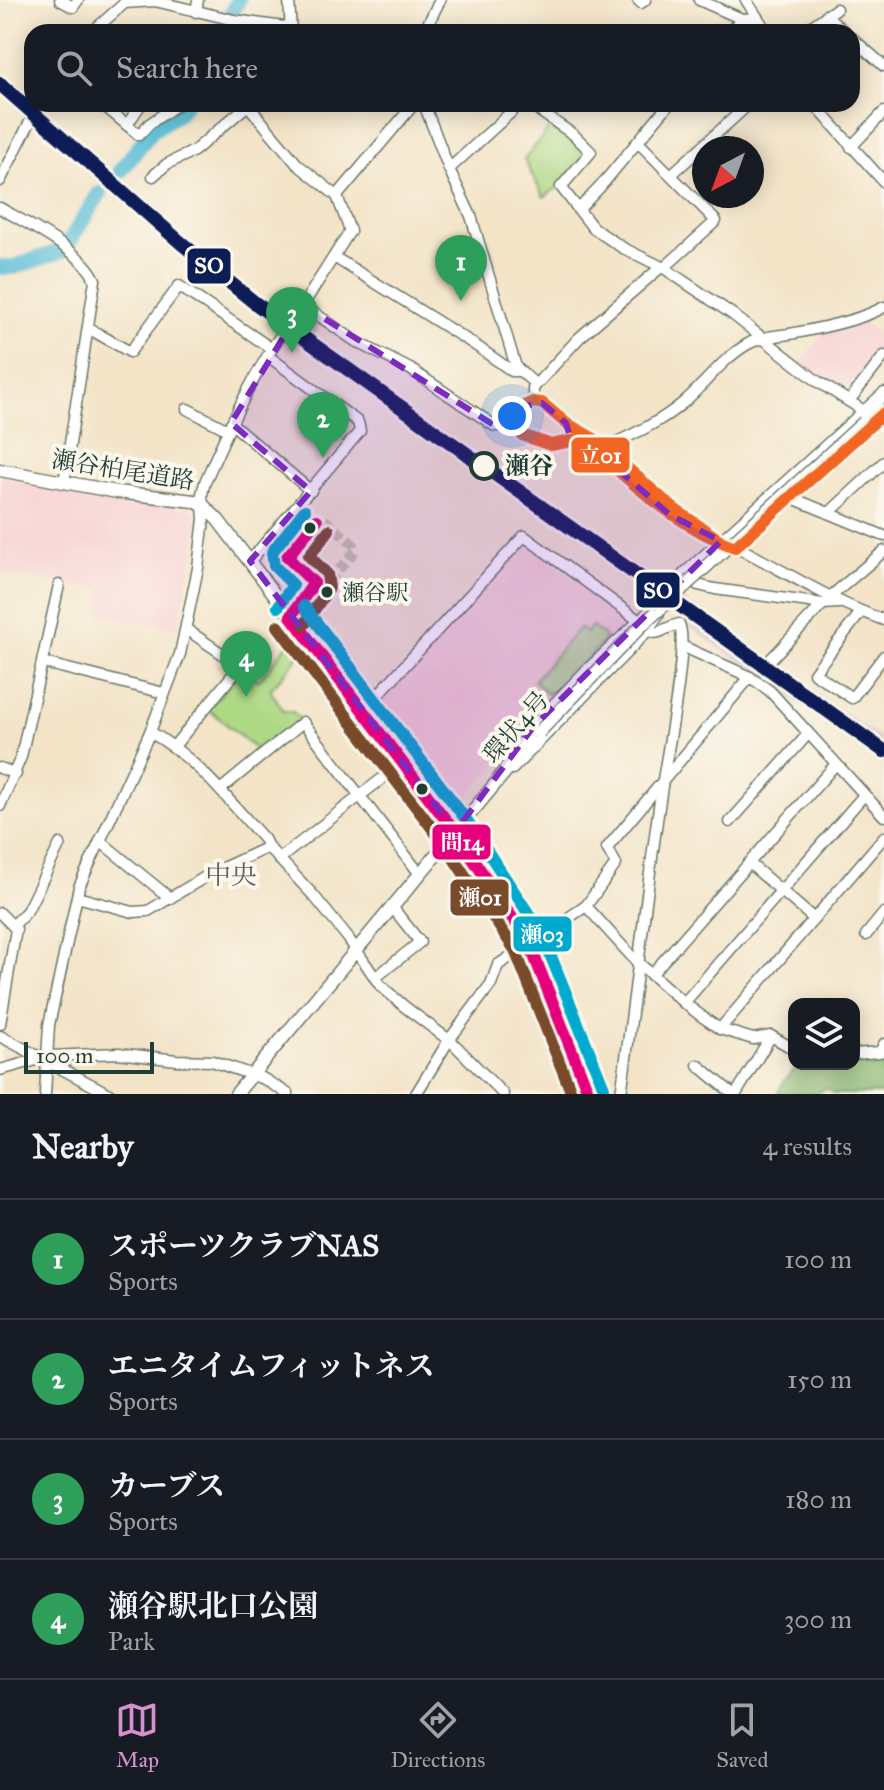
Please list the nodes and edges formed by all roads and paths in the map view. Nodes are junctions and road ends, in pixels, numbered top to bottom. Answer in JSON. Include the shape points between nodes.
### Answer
{"nodes":[{"id":1,"x":60,"y":0,"type":"edge"},
{"id":2,"x":78,"y":0,"type":"edge"},
{"id":3,"x":198,"y":0,"type":"edge"},
{"id":4,"x":289,"y":0,"type":"edge"},
{"id":5,"x":440,"y":0,"type":"edge"},
{"id":6,"x":638,"y":0,"type":"edge"},
{"id":7,"x":645,"y":0,"type":"edge"},
{"id":8,"x":699,"y":0,"type":"edge"},
{"id":9,"x":746,"y":0,"type":"edge"},
{"id":10,"x":122,"y":2,"type":"edge"},
{"id":11,"x":836,"y":9,"type":"dead end"},
{"id":12,"x":196,"y":12,"type":"junction"},
{"id":13,"x":826,"y":15,"type":"junction"},
{"id":14,"x":757,"y":18,"type":"junction"},
{"id":15,"x":742,"y":19,"type":"junction"},
{"id":16,"x":100,"y":24,"type":"edge"},
{"id":17,"x":258,"y":24,"type":"edge"},
{"id":18,"x":291,"y":24,"type":"edge"},
{"id":19,"x":428,"y":24,"type":"edge"},
{"id":20,"x":737,"y":24,"type":"edge"},
{"id":21,"x":761,"y":24,"type":"edge"},
{"id":22,"x":814,"y":24,"type":"edge"},
{"id":23,"x":836,"y":24,"type":"edge"},
{"id":24,"x":860,"y":45,"type":"edge"},
{"id":25,"x":884,"y":66,"type":"edge"},
{"id":26,"x":35,"y":112,"type":"edge"},
{"id":27,"x":112,"y":112,"type":"edge"},
{"id":28,"x":136,"y":112,"type":"edge"},
{"id":29,"x":166,"y":112,"type":"edge"},
{"id":30,"x":239,"y":112,"type":"edge"},
{"id":31,"x":254,"y":112,"type":"edge"},
{"id":32,"x":407,"y":112,"type":"edge"},
{"id":33,"x":427,"y":112,"type":"edge"},
{"id":34,"x":511,"y":112,"type":"edge"},
{"id":35,"x":541,"y":112,"type":"edge"},
{"id":36,"x":662,"y":112,"type":"edge"},
{"id":37,"x":740,"y":112,"type":"edge"},
{"id":38,"x":821,"y":112,"type":"edge"},
{"id":39,"x":884,"y":112,"type":"edge"},
{"id":40,"x":127,"y":125,"type":"junction"},
{"id":41,"x":638,"y":142,"type":"junction"},
{"id":42,"x":851,"y":147,"type":"junction"},
{"id":43,"x":449,"y":169,"type":"junction"},
{"id":44,"x":672,"y":174,"type":"junction"},
{"id":45,"x":153,"y":176,"type":"dead end"},
{"id":46,"x":0,"y":181,"type":"edge"},
{"id":47,"x":884,"y":182,"type":"edge"},
{"id":48,"x":337,"y":196,"type":"junction"},
{"id":49,"x":0,"y":208,"type":"edge"},
{"id":50,"x":578,"y":210,"type":"junction"},
{"id":51,"x":334,"y":257,"type":"junction"},
{"id":52,"x":663,"y":268,"type":"junction"},
{"id":53,"x":303,"y":305,"type":"junction"},
{"id":54,"x":882,"y":310,"type":"edge"},
{"id":55,"x":88,"y":328,"type":"junction"},
{"id":56,"x":762,"y":338,"type":"junction"},
{"id":57,"x":270,"y":353,"type":"junction"},
{"id":58,"x":884,"y":356,"type":"edge"},
{"id":59,"x":518,"y":371,"type":"junction"},
{"id":60,"x":535,"y":384,"type":"junction"},
{"id":61,"x":884,"y":394,"type":"edge"},
{"id":62,"x":849,"y":401,"type":"junction"},
{"id":63,"x":533,"y":402,"type":"junction"},
{"id":64,"x":884,"y":404,"type":"edge"},
{"id":65,"x":187,"y":409,"type":"dead end"},
{"id":66,"x":864,"y":417,"type":"junction"},
{"id":67,"x":882,"y":418,"type":"edge"},
{"id":68,"x":566,"y":423,"type":"junction"},
{"id":69,"x":516,"y":425,"type":"junction"},
{"id":70,"x":230,"y":426,"type":"junction"},
{"id":71,"x":560,"y":444,"type":"junction"},
{"id":72,"x":604,"y":448,"type":"junction"},
{"id":73,"x":884,"y":462,"type":"edge"},
{"id":74,"x":0,"y":470,"type":"edge"},
{"id":75,"x":64,"y":483,"type":"junction"},
{"id":76,"x":311,"y":491,"type":"junction"},
{"id":77,"x":790,"y":497,"type":"junction"},
{"id":78,"x":773,"y":503,"type":"junction"},
{"id":79,"x":204,"y":506,"type":"junction"},
{"id":80,"x":829,"y":513,"type":"junction"},
{"id":81,"x":884,"y":536,"type":"edge"},
{"id":82,"x":721,"y":541,"type":"junction"},
{"id":83,"x":735,"y":547,"type":"junction"},
{"id":84,"x":884,"y":551,"type":"edge"},
{"id":85,"x":250,"y":561,"type":"junction"},
{"id":86,"x":690,"y":579,"type":"junction"},
{"id":87,"x":59,"y":585,"type":"dead end"},
{"id":88,"x":310,"y":596,"type":"tunnel mouth"},
{"id":89,"x":826,"y":600,"type":"junction"},
{"id":90,"x":861,"y":612,"type":"junction"},
{"id":91,"x":291,"y":616,"type":"junction"},
{"id":92,"x":884,"y":620,"type":"edge"},
{"id":93,"x":643,"y":625,"type":"junction"},
{"id":94,"x":186,"y":629,"type":"junction"},
{"id":95,"x":682,"y":646,"type":"junction"},
{"id":96,"x":884,"y":656,"type":"edge"},
{"id":97,"x":769,"y":661,"type":"dead end"},
{"id":98,"x":44,"y":663,"type":"junction"},
{"id":99,"x":750,"y":677,"type":"junction"},
{"id":100,"x":164,"y":693,"type":"junction"},
{"id":101,"x":363,"y":711,"type":"junction"},
{"id":102,"x":150,"y":732,"type":"junction"},
{"id":103,"x":808,"y":734,"type":"junction"},
{"id":104,"x":175,"y":745,"type":"junction"},
{"id":105,"x":402,"y":763,"type":"junction"},
{"id":106,"x":835,"y":765,"type":"junction"},
{"id":107,"x":0,"y":768,"type":"edge"},
{"id":108,"x":16,"y":774,"type":"junction"},
{"id":109,"x":500,"y":777,"type":"junction"},
{"id":110,"x":664,"y":777,"type":"junction"},
{"id":111,"x":220,"y":790,"type":"junction"},
{"id":112,"x":864,"y":795,"type":"junction"},
{"id":113,"x":359,"y":796,"type":"junction"},
{"id":114,"x":0,"y":806,"type":"edge"},
{"id":115,"x":884,"y":816,"type":"edge"},
{"id":116,"x":730,"y":823,"type":"dead end"},
{"id":117,"x":455,"y":832,"type":"junction"},
{"id":118,"x":884,"y":837,"type":"edge"},
{"id":119,"x":100,"y":841,"type":"junction"},
{"id":120,"x":60,"y":844,"type":"dead end"},
{"id":121,"x":268,"y":847,"type":"junction"},
{"id":122,"x":279,"y":859,"type":"junction"},
{"id":123,"x":749,"y":863,"type":"junction"},
{"id":124,"x":420,"y":874,"type":"junction"},
{"id":125,"x":781,"y":890,"type":"junction"},
{"id":126,"x":77,"y":897,"type":"junction"},
{"id":127,"x":170,"y":898,"type":"junction"},
{"id":128,"x":586,"y":906,"type":"junction"},
{"id":129,"x":392,"y":907,"type":"junction"},
{"id":130,"x":0,"y":913,"type":"edge"},
{"id":131,"x":884,"y":913,"type":"edge"},
{"id":132,"x":814,"y":919,"type":"junction"},
{"id":133,"x":14,"y":925,"type":"junction"},
{"id":134,"x":866,"y":935,"type":"dead end"},
{"id":135,"x":529,"y":943,"type":"junction"},
{"id":136,"x":357,"y":949,"type":"junction"},
{"id":137,"x":639,"y":963,"type":"junction"},
{"id":138,"x":651,"y":975,"type":"junction"},
{"id":139,"x":375,"y":978,"type":"junction"},
{"id":140,"x":684,"y":1003,"type":"junction"},
{"id":141,"x":0,"y":1024,"type":"edge"},
{"id":142,"x":720,"y":1029,"type":"junction"},
{"id":143,"x":0,"y":1036,"type":"edge"},
{"id":144,"x":771,"y":1036,"type":"junction"},
{"id":145,"x":449,"y":1040,"type":"junction"},
{"id":146,"x":884,"y":1044,"type":"edge"},
{"id":147,"x":788,"y":1046,"type":"edge"},
{"id":148,"x":860,"y":1054,"type":"edge"},
{"id":149,"x":46,"y":1059,"type":"junction"},
{"id":150,"x":698,"y":1065,"type":"dead end"},
{"id":151,"x":0,"y":1070,"type":"edge"},
{"id":152,"x":252,"y":1074,"type":"junction"},
{"id":153,"x":45,"y":1094,"type":"edge"},
{"id":154,"x":109,"y":1094,"type":"edge"},
{"id":155,"x":236,"y":1094,"type":"edge"},
{"id":156,"x":288,"y":1094,"type":"edge"},
{"id":157,"x":416,"y":1094,"type":"edge"},
{"id":158,"x":503,"y":1094,"type":"edge"},
{"id":159,"x":589,"y":1094,"type":"edge"},
{"id":160,"x":621,"y":1094,"type":"edge"},
{"id":161,"x":734,"y":1094,"type":"edge"}],
"edges":[{"from":1,"to":2,"type":"street","via":[[73,7]]},
{"from":3,"to":12,"type":"street"},
{"from":4,"to":18,"type":"street"},
{"from":5,"to":19,"type":"street"},
{"from":6,"to":7,"type":"street"},
{"from":8,"to":15,"type":"street"},
{"from":9,"to":14,"type":"street"},
{"from":10,"to":12,"type":"street","via":[[155,1]]},
{"from":10,"to":16,"type":"street"},
{"from":11,"to":13,"type":"street"},
{"from":12,"to":17,"type":"street"},
{"from":13,"to":22,"type":"street"},
{"from":13,"to":23,"type":"street"},
{"from":14,"to":15,"type":"street"},
{"from":14,"to":21,"type":"street"},
{"from":15,"to":20,"type":"street"},
{"from":24,"to":25,"type":"street"},
{"from":26,"to":46,"type":"street"},
{"from":27,"to":40,"type":"street"},
{"from":28,"to":40,"type":"street"},
{"from":29,"to":40,"type":"street","via":[[139,135]]},
{"from":30,"to":45,"type":"street","via":[[194,151]]},
{"from":31,"to":48,"type":"street","via":[[291,158]]},
{"from":32,"to":48,"type":"street"},
{"from":33,"to":43,"type":"street"},
{"from":34,"to":43,"type":"street"},
{"from":35,"to":50,"type":"street","via":[[591,152],[561,187]]},
{"from":36,"to":41,"type":"street"},
{"from":37,"to":44,"type":"street"},
{"from":38,"to":42,"type":"street"},
{"from":39,"to":42,"type":"street"},
{"from":41,"to":44,"type":"street"},
{"from":41,"to":50,"type":"street"},
{"from":42,"to":47,"type":"street"},
{"from":43,"to":59,"type":"street","via":[[471,216]]},
{"from":44,"to":52,"type":"street","via":[[716,221]]},
{"from":48,"to":51,"type":"street","via":[[350,231]]},
{"from":49,"to":55,"type":"street","via":[[65,248],[92,273]]},
{"from":50,"to":52,"type":"street","via":[[593,228]]},
{"from":51,"to":53,"type":"street"},
{"from":51,"to":59,"type":"street"},
{"from":52,"to":56,"type":"street"},
{"from":52,"to":60,"type":"street","via":[[579,338]]},
{"from":53,"to":57,"type":"street"},
{"from":53,"to":69,"type":"street","via":[[495,426]]},
{"from":54,"to":56,"type":"street"},
{"from":55,"to":57,"type":"street","via":[[130,352],[179,286]]},
{"from":55,"to":75,"type":"street"},
{"from":56,"to":62,"type":"street"},
{"from":56,"to":72,"type":"street","via":[[737,351],[665,416]]},
{"from":57,"to":70,"type":"street"},
{"from":57,"to":76,"type":"street","via":[[360,427],[359,435]]},
{"from":58,"to":62,"type":"street"},
{"from":59,"to":60,"type":"street"},
{"from":60,"to":63,"type":"street"},
{"from":61,"to":66,"type":"main road"},
{"from":62,"to":66,"type":"street"},
{"from":63,"to":68,"type":"street"},
{"from":63,"to":69,"type":"street","via":[[521,409]]},
{"from":64,"to":66,"type":"main road"},
{"from":65,"to":70,"type":"street"},
{"from":66,"to":78,"type":"main road"},
{"from":66,"to":109,"type":"main road","name":"環状4号","bridge":true,"via":[[640,627]]},
{"from":67,"to":77,"type":"main road"},
{"from":68,"to":71,"type":"street","via":[[568,434]]},
{"from":68,"to":72,"type":"street"},
{"from":69,"to":71,"type":"street","via":[[522,435]]},
{"from":70,"to":76,"type":"street"},
{"from":70,"to":79,"type":"street","via":[[205,482]]},
{"from":71,"to":82,"type":"street","via":[[585,442],[679,521]]},
{"from":72,"to":82,"type":"street","via":[[674,509]]},
{"from":73,"to":80,"type":"street"},
{"from":74,"to":75,"type":"main road","name":"瀬谷柏尾道路"},
{"from":75,"to":79,"type":"main road","name":"瀬谷柏尾道路"},
{"from":76,"to":85,"type":"street"},
{"from":77,"to":78,"type":"main road"},
{"from":77,"to":80,"type":"street"},
{"from":78,"to":82,"type":"main road"},
{"from":78,"to":83,"type":"main road"},
{"from":79,"to":85,"type":"main road","name":"瀬谷柏尾道路"},
{"from":79,"to":94,"type":"street"},
{"from":80,"to":81,"type":"street"},
{"from":82,"to":83,"type":"street"},
{"from":82,"to":86,"type":"main road"},
{"from":83,"to":86,"type":"main road"},
{"from":83,"to":89,"type":"street"},
{"from":84,"to":89,"type":"street"},
{"from":85,"to":91,"type":"main road","name":"瀬谷柏尾道路"},
{"from":86,"to":89,"type":"street","via":[[715,589]]},
{"from":86,"to":93,"type":"main road"},
{"from":87,"to":98,"type":"street"},
{"from":88,"to":91,"type":"street"},
{"from":89,"to":90,"type":"street"},
{"from":89,"to":97,"type":"street"},
{"from":90,"to":92,"type":"street"},
{"from":90,"to":96,"type":"street","via":[[814,673],[852,698]]},
{"from":91,"to":101,"type":"main road","name":"瀬谷柏尾道路"},
{"from":93,"to":95,"type":"street","via":[[657,634],[679,624]]},
{"from":93,"to":101,"type":"street","via":[[524,536]]},
{"from":93,"to":109,"type":"main road","via":[[534,726]]},
{"from":94,"to":100,"type":"street"},
{"from":94,"to":104,"type":"street","via":[[240,666]]},
{"from":95,"to":99,"type":"street"},
{"from":95,"to":110,"type":"street"},
{"from":98,"to":100,"type":"street"},
{"from":98,"to":108,"type":"street"},
{"from":99,"to":103,"type":"street","via":[[770,691]]},
{"from":99,"to":110,"type":"street"},
{"from":100,"to":102,"type":"street"},
{"from":101,"to":105,"type":"main road","name":"瀬谷柏尾道路"},
{"from":102,"to":104,"type":"street"},
{"from":102,"to":119,"type":"street"},
{"from":103,"to":106,"type":"street"},
{"from":103,"to":116,"type":"street"},
{"from":104,"to":111,"type":"street"},
{"from":105,"to":113,"type":"street"},
{"from":105,"to":117,"type":"main road","name":"瀬谷柏尾道路"},
{"from":106,"to":112,"type":"street"},
{"from":106,"to":123,"type":"street"},
{"from":107,"to":108,"type":"street"},
{"from":108,"to":114,"type":"street"},
{"from":109,"to":117,"type":"main road","name":"環状4号"},
{"from":110,"to":128,"type":"street","via":[[607,848],[616,864]]},
{"from":110,"to":137,"type":"street"},
{"from":111,"to":113,"type":"street","via":[[303,722]]},
{"from":111,"to":121,"type":"street"},
{"from":112,"to":115,"type":"street"},
{"from":112,"to":125,"type":"street"},
{"from":113,"to":122,"type":"street"},
{"from":113,"to":124,"type":"street"},
{"from":117,"to":124,"type":"main road","name":"環状4号"},
{"from":117,"to":135,"type":"main road","name":"瀬谷柏尾道路"},
{"from":118,"to":132,"type":"street"},
{"from":119,"to":126,"type":"street"},
{"from":119,"to":127,"type":"street"},
{"from":120,"to":133,"type":"street","via":[[27,911]]},
{"from":121,"to":122,"type":"street"},
{"from":121,"to":127,"type":"street"},
{"from":122,"to":136,"type":"street"},
{"from":123,"to":125,"type":"street"},
{"from":123,"to":138,"type":"street"},
{"from":124,"to":129,"type":"main road","name":"環状4号"},
{"from":125,"to":132,"type":"street"},
{"from":125,"to":140,"type":"street"},
{"from":126,"to":127,"type":"street","via":[[133,912],[148,911]]},
{"from":126,"to":149,"type":"street"},
{"from":128,"to":135,"type":"street"},
{"from":128,"to":137,"type":"street"},
{"from":129,"to":136,"type":"main road","name":"環状4号"},
{"from":129,"to":139,"type":"street","via":[[420,942]]},
{"from":130,"to":133,"type":"street"},
{"from":131,"to":134,"type":"street"},
{"from":132,"to":142,"type":"street"},
{"from":133,"to":141,"type":"street"},
{"from":135,"to":145,"type":"street","via":[[498,965],[491,984]]},
{"from":135,"to":159,"type":"main road","name":"瀬谷柏尾道路"},
{"from":136,"to":139,"type":"street"},
{"from":136,"to":152,"type":"main road","name":"環状4号"},
{"from":137,"to":138,"type":"street"},
{"from":137,"to":160,"type":"street"},
{"from":138,"to":140,"type":"street"},
{"from":139,"to":145,"type":"street"},
{"from":140,"to":142,"type":"street"},
{"from":142,"to":144,"type":"street","via":[[753,1039]]},
{"from":143,"to":149,"type":"street"},
{"from":144,"to":147,"type":"street"},
{"from":144,"to":161,"type":"street"},
{"from":145,"to":157,"type":"street"},
{"from":145,"to":158,"type":"street"},
{"from":146,"to":148,"type":"street","via":[[880,1052]]},
{"from":149,"to":151,"type":"street"},
{"from":149,"to":152,"type":"street","via":[[124,1054],[212,1061]]},
{"from":149,"to":153,"type":"street"},
{"from":149,"to":154,"type":"street"},
{"from":150,"to":161,"type":"street"},
{"from":152,"to":155,"type":"main road","name":"環状4号"},
{"from":152,"to":156,"type":"street"}]}
